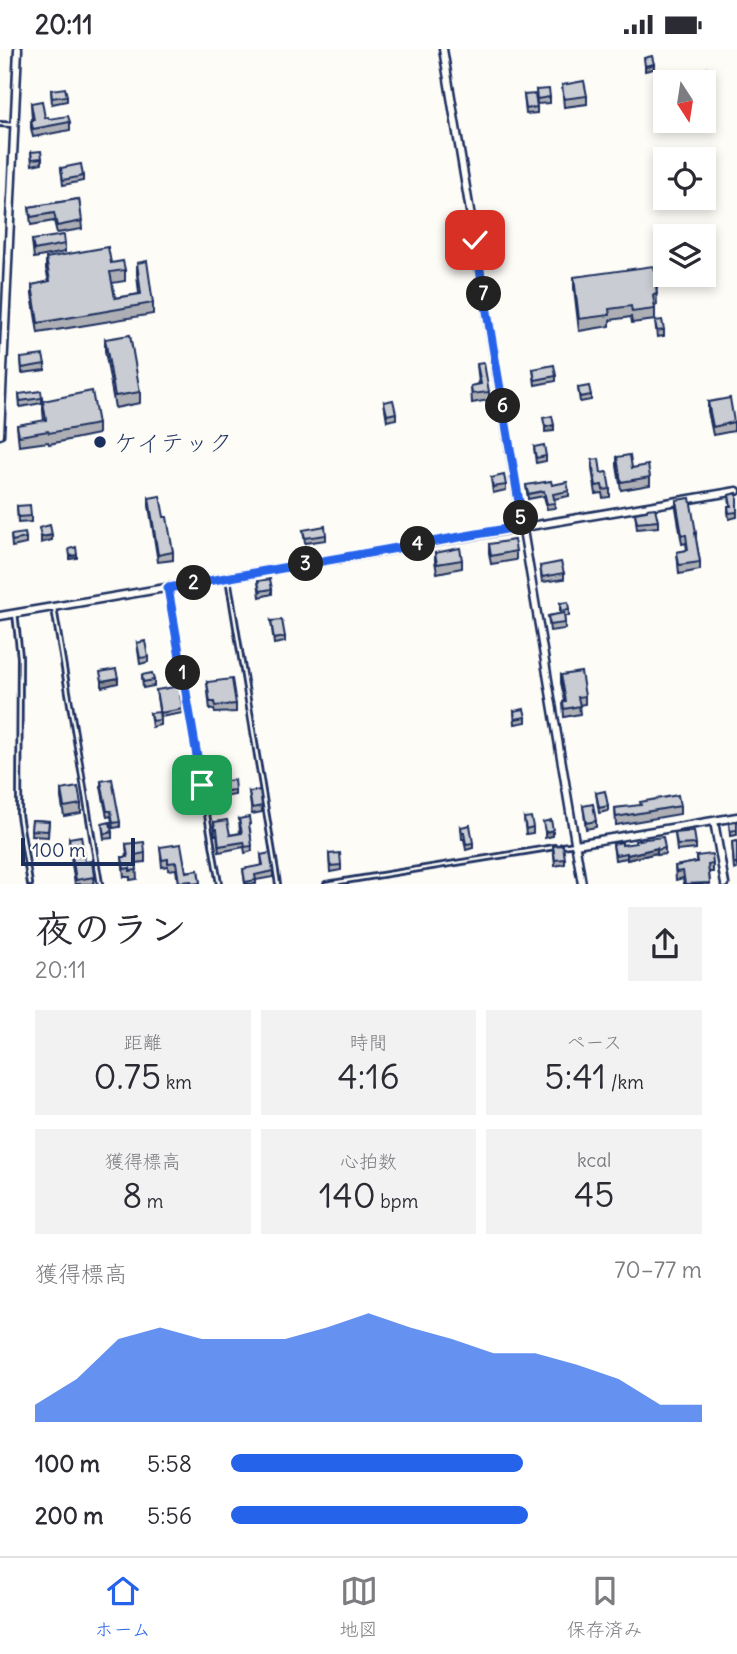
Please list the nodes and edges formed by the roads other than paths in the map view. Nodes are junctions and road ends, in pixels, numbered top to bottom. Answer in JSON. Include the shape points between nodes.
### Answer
{"nodes":[{"id":1,"x":18,"y":49,"type":"edge"},
{"id":2,"x":443,"y":49,"type":"edge"},
{"id":3,"x":0,"y":124,"type":"edge"},
{"id":4,"x":15,"y":125,"type":"junction"},
{"id":5,"x":0,"y":435,"type":"edge"},
{"id":6,"x":737,"y":491,"type":"edge"},
{"id":7,"x":523,"y":526,"type":"junction"},
{"id":8,"x":228,"y":578,"type":"junction"},
{"id":9,"x":168,"y":588,"type":"junction"},
{"id":10,"x":54,"y":607,"type":"junction"},
{"id":11,"x":15,"y":613,"type":"junction"},
{"id":12,"x":0,"y":616,"type":"edge"},
{"id":13,"x":737,"y":817,"type":"edge"},
{"id":14,"x":714,"y":821,"type":"junction"},
{"id":15,"x":576,"y":844,"type":"junction"},
{"id":16,"x":30,"y":884,"type":"edge"},
{"id":17,"x":100,"y":884,"type":"edge"},
{"id":18,"x":219,"y":884,"type":"edge"},
{"id":19,"x":278,"y":884,"type":"edge"},
{"id":20,"x":326,"y":884,"type":"edge"},
{"id":21,"x":582,"y":884,"type":"edge"},
{"id":22,"x":725,"y":884,"type":"edge"}],
"edges":[{"from":1,"to":4,"type":"street"},
{"from":2,"to":7,"type":"street"},
{"from":3,"to":4,"type":"lane"},
{"from":4,"to":5,"type":"street"},
{"from":6,"to":7,"type":"street"},
{"from":7,"to":8,"type":"street"},
{"from":7,"to":15,"type":"street"},
{"from":8,"to":9,"type":"street"},
{"from":8,"to":19,"type":"lane"},
{"from":9,"to":10,"type":"street"},
{"from":9,"to":18,"type":"lane"},
{"from":10,"to":11,"type":"street"},
{"from":10,"to":17,"type":"lane"},
{"from":11,"to":12,"type":"street"},
{"from":11,"to":16,"type":"lane","via":[[20,657],[19,815]]},
{"from":13,"to":14,"type":"street"},
{"from":14,"to":15,"type":"street"},
{"from":14,"to":22,"type":"street"},
{"from":15,"to":20,"type":"lane"},
{"from":15,"to":21,"type":"street"}]}
